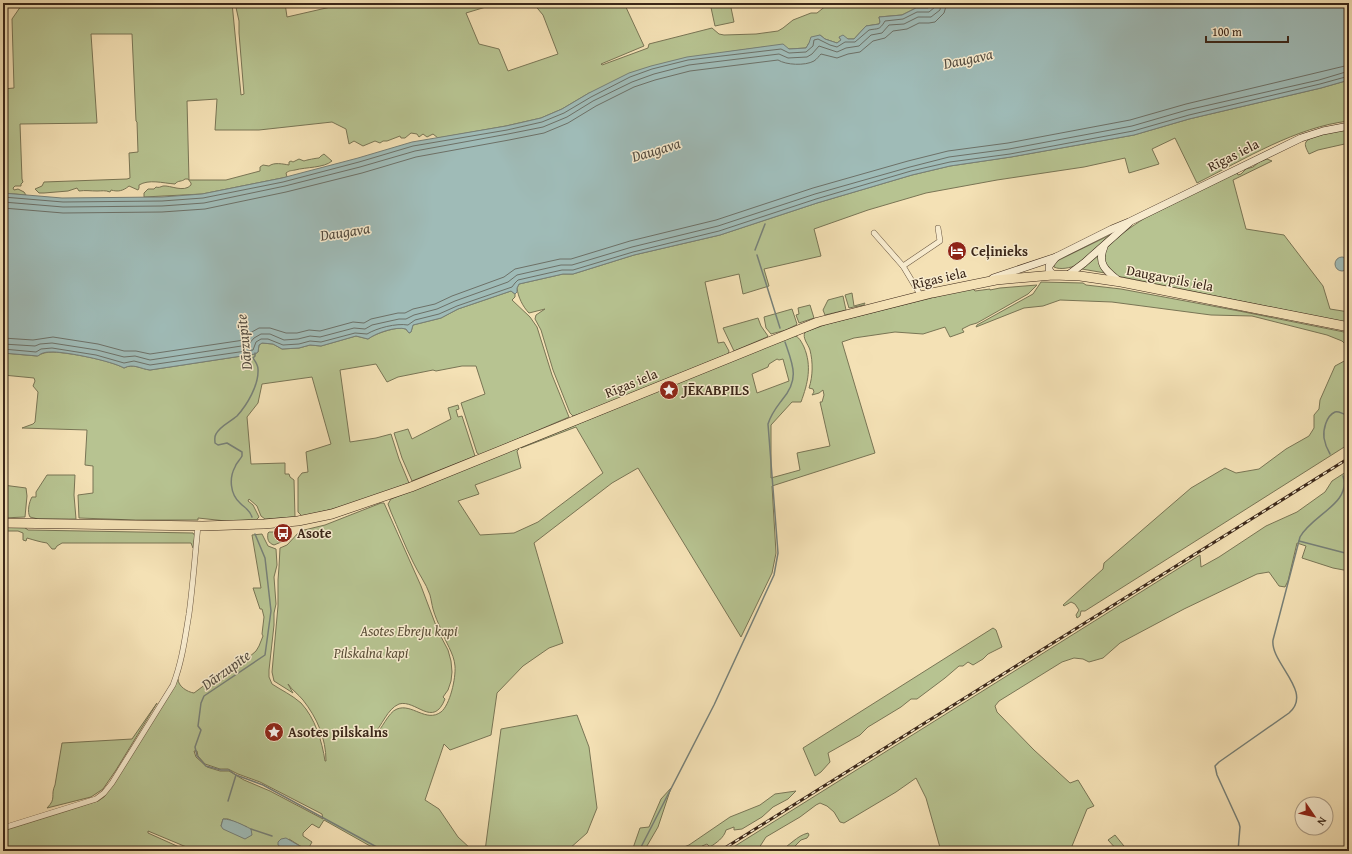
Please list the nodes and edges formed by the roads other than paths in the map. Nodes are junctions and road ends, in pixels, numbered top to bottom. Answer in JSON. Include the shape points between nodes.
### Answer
{"nodes":[{"id":1,"x":1349,"y":126,"type":"edge"},
{"id":2,"x":1129,"y":222,"type":"junction"},
{"id":3,"x":938,"y":228,"type":"dead end"},
{"id":4,"x":874,"y":233,"type":"dead end"},
{"id":5,"x":1106,"y":244,"type":"junction"},
{"id":6,"x":1056,"y":257,"type":"junction"},
{"id":7,"x":903,"y":266,"type":"junction"},
{"id":8,"x":1053,"y":275,"type":"junction"},
{"id":9,"x":1068,"y":275,"type":"junction"},
{"id":10,"x":985,"y":282,"type":"junction"},
{"id":11,"x":1121,"y":282,"type":"junction"},
{"id":12,"x":921,"y":296,"type":"junction"},
{"id":13,"x":1349,"y":327,"type":"edge"},
{"id":14,"x":3,"y":523,"type":"edge"},
{"id":15,"x":198,"y":526,"type":"junction"},
{"id":16,"x":3,"y":828,"type":"edge"}],
"edges":[{"from":1,"to":2,"type":"main road","name":"Rīgas iela","via":[[1323,131],[1294,141]]},
{"from":2,"to":5,"type":"main road"},
{"from":2,"to":6,"type":"main road","name":"Rīgas iela"},
{"from":3,"to":7,"type":"street","via":[[940,241]]},
{"from":4,"to":7,"type":"street"},
{"from":5,"to":9,"type":"main road"},
{"from":5,"to":11,"type":"main road","via":[[1101,254],[1102,265]]},
{"from":6,"to":8,"type":"main road","via":[[1049,266]]},
{"from":6,"to":10,"type":"main road","name":"Rīgas iela"},
{"from":7,"to":12,"type":"street"},
{"from":8,"to":9,"type":"highway","name":"Daugavpils iela"},
{"from":8,"to":10,"type":"highway","name":"Daugavpils iela"},
{"from":9,"to":11,"type":"highway","name":"Daugavpils iela"},
{"from":10,"to":12,"type":"highway","name":"Rīgas iela"},
{"from":11,"to":13,"type":"highway","name":"Daugavpils iela"},
{"from":12,"to":15,"type":"highway","name":"Rīgas iela","via":[[805,326],[411,487],[332,514],[258,525]]},
{"from":14,"to":15,"type":"highway","name":"Rīgas iela"},
{"from":15,"to":16,"type":"street","via":[[193,585],[180,668],[169,691],[112,783],[104,794],[96,799]]}]}
